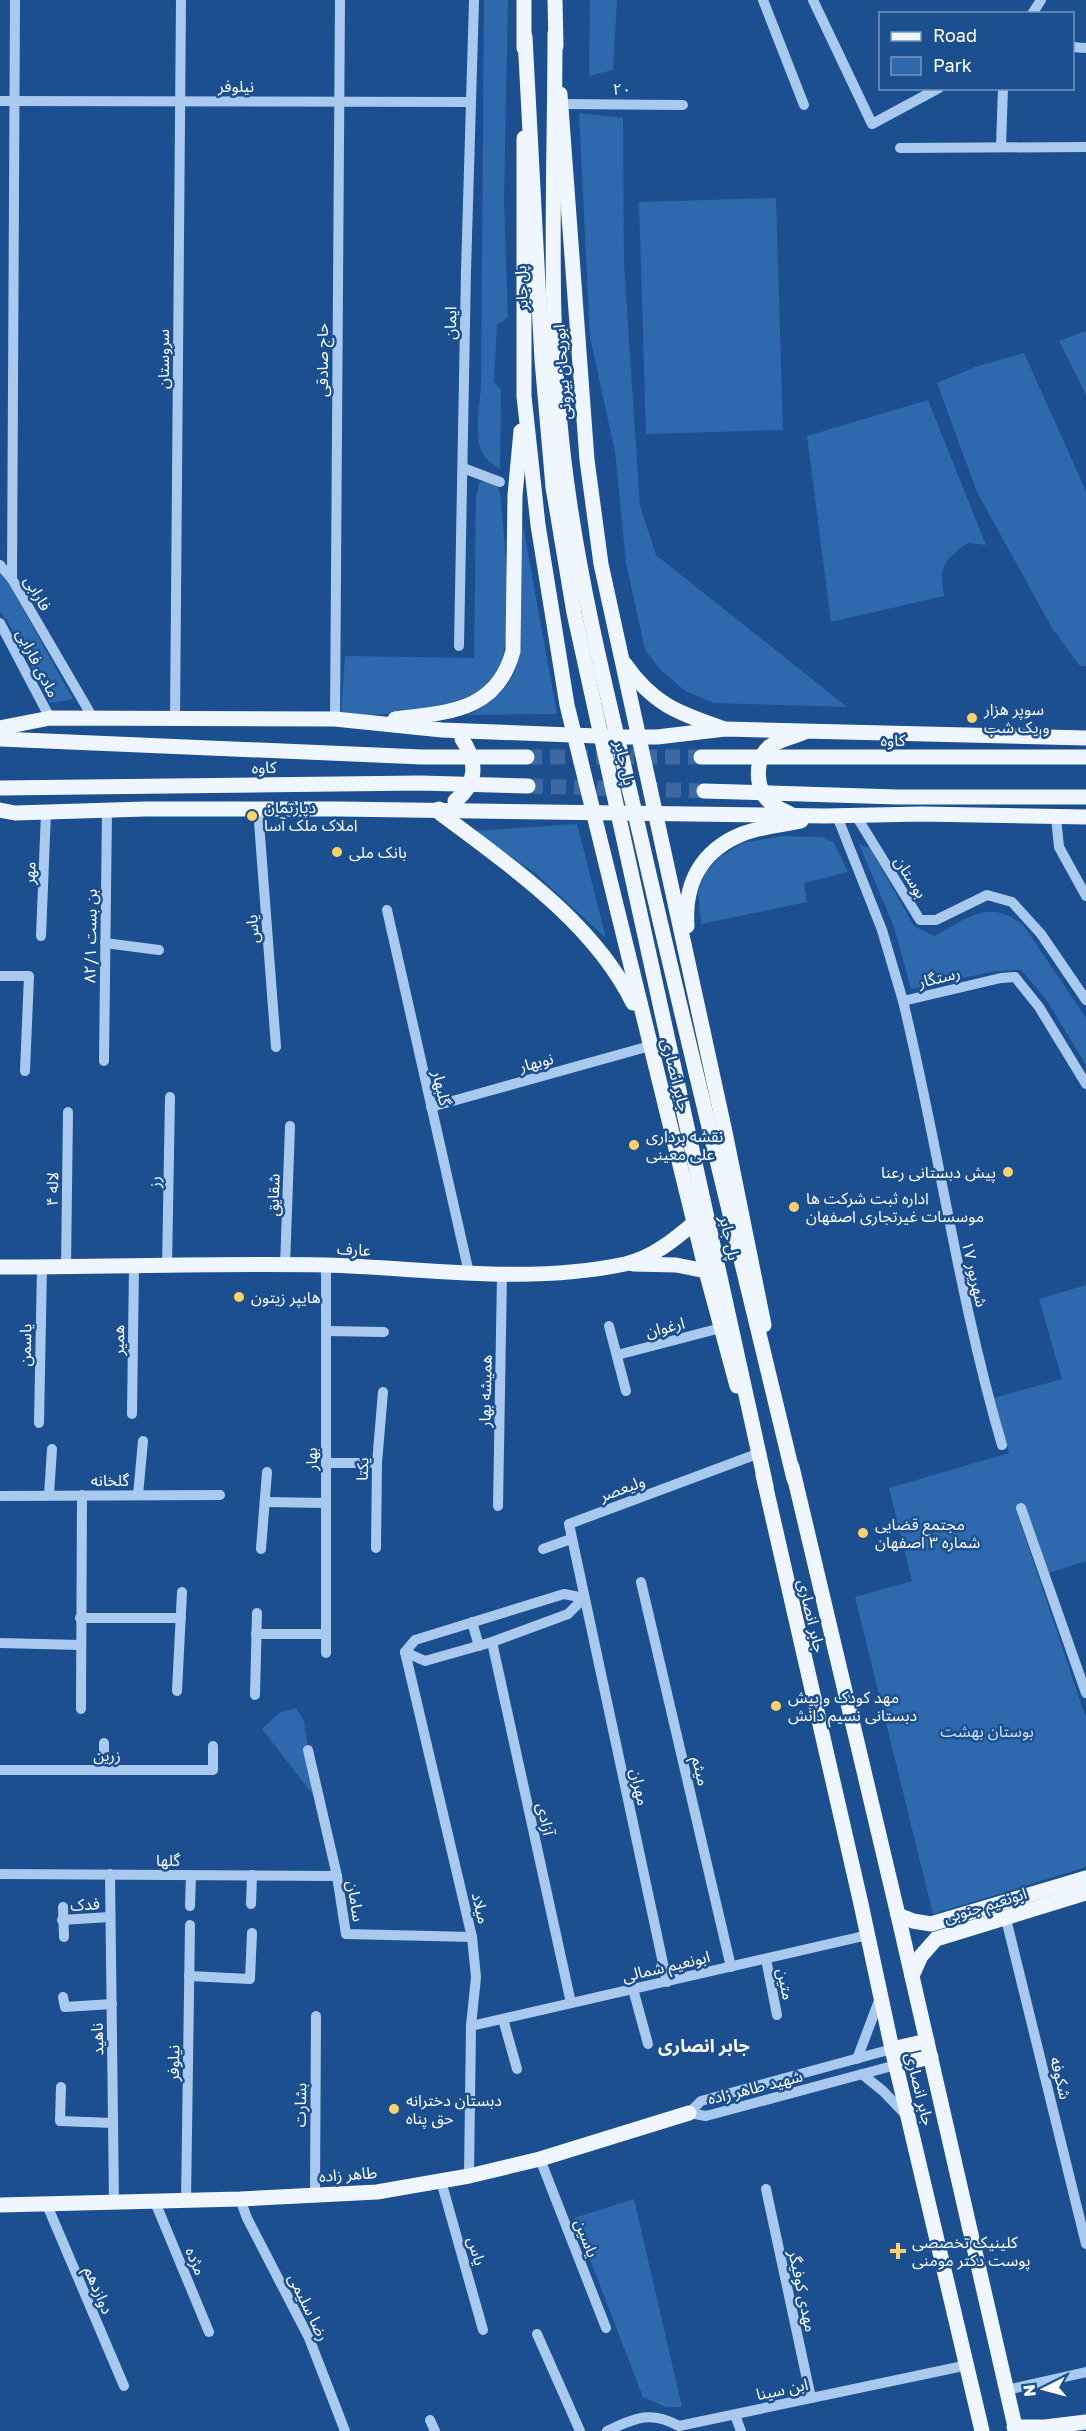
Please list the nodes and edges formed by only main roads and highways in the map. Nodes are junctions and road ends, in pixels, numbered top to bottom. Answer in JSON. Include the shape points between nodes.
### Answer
{"nodes":[{"id":1,"x":524,"y":0,"type":"edge"},
{"id":2,"x":555,"y":0,"type":"edge"},
{"id":3,"x":555,"y":33,"type":"junction"},
{"id":4,"x":525,"y":37,"type":"junction"},
{"id":5,"x":524,"y":396,"type":"junction"},
{"id":6,"x":621,"y":658,"type":"junction"},
{"id":7,"x":369,"y":722,"type":"junction"},
{"id":8,"x":0,"y":728,"type":"edge"},
{"id":9,"x":724,"y":729,"type":"junction"},
{"id":10,"x":442,"y":730,"type":"junction"},
{"id":11,"x":805,"y":732,"type":"junction"},
{"id":12,"x":574,"y":736,"type":"junction"},
{"id":13,"x":638,"y":737,"type":"junction"},
{"id":14,"x":1086,"y":738,"type":"edge"},
{"id":15,"x":0,"y":739,"type":"edge"},
{"id":16,"x":527,"y":757,"type":"tunnel mouth"},
{"id":17,"x":701,"y":757,"type":"tunnel mouth"},
{"id":18,"x":1086,"y":757,"type":"edge"},
{"id":19,"x":528,"y":786,"type":"tunnel mouth"},
{"id":20,"x":0,"y":788,"type":"edge"},
{"id":21,"x":704,"y":791,"type":"tunnel mouth"},
{"id":22,"x":1086,"y":797,"type":"edge"},
{"id":23,"x":0,"y":810,"type":"edge"},
{"id":24,"x":436,"y":810,"type":"junction"},
{"id":25,"x":593,"y":812,"type":"junction"},
{"id":26,"x":655,"y":813,"type":"junction"},
{"id":27,"x":792,"y":814,"type":"junction"},
{"id":28,"x":831,"y":816,"type":"junction"},
{"id":29,"x":1086,"y":817,"type":"edge"},
{"id":30,"x":690,"y":971,"type":"junction"},
{"id":31,"x":648,"y":1039,"type":"junction"},
{"id":32,"x":694,"y":1223,"type":"junction"},
{"id":33,"x":627,"y":1264,"type":"junction"},
{"id":34,"x":0,"y":1268,"type":"edge"},
{"id":35,"x":706,"y":1271,"type":"junction"},
{"id":36,"x":794,"y":1479,"type":"junction"},
{"id":37,"x":766,"y":1486,"type":"junction"},
{"id":38,"x":1086,"y":1878,"type":"edge"},
{"id":39,"x":1086,"y":1893,"type":"edge"},
{"id":40,"x":898,"y":1915,"type":"junction"},
{"id":41,"x":912,"y":1976,"type":"junction"},
{"id":42,"x":927,"y":2041,"type":"junction"},
{"id":43,"x":892,"y":2049,"type":"junction"},
{"id":44,"x":931,"y":2057,"type":"junction"},
{"id":45,"x":896,"y":2066,"type":"junction"},
{"id":46,"x":689,"y":2113,"type":"road end"},
{"id":47,"x":0,"y":2205,"type":"edge"},
{"id":48,"x":1073,"y":2426,"type":"edge"},
{"id":49,"x":1015,"y":2429,"type":"edge"},
{"id":50,"x":982,"y":2431,"type":"edge"}],
"edges":[{"from":1,"to":4,"type":"main road"},
{"from":2,"to":3,"type":"main road","name":"ابوریحان بیرونی"},
{"from":3,"to":6,"type":"main road","name":"ابوریحان بیرونی","via":[[587,460],[601,564]]},
{"from":3,"to":36,"type":"main road","name":"پل جابر","bridge":true,"via":[[552,278],[566,483],[588,608]]},
{"from":4,"to":5,"type":"main road"},
{"from":4,"to":37,"type":"main road","name":"پل جابر","bridge":true,"via":[[542,360],[553,487],[574,613]]},
{"from":5,"to":7,"type":"main road","via":[[515,495],[513,651],[508,671],[480,701],[457,710]]},
{"from":5,"to":12,"type":"main road","via":[[538,525]]},
{"from":6,"to":9,"type":"main road","via":[[639,684],[657,700]]},
{"from":6,"to":13,"type":"main road","name":"ابوریحان بیرونی"},
{"from":7,"to":8,"type":"main road","via":[[50,718]]},
{"from":7,"to":10,"type":"main road"},
{"from":9,"to":11,"type":"main road"},
{"from":9,"to":13,"type":"main road"},
{"from":10,"to":12,"type":"main road"},
{"from":10,"to":24,"type":"main road","bridge":true,"via":[[462,739],[474,770],[465,793]]},
{"from":11,"to":14,"type":"main road"},
{"from":11,"to":27,"type":"main road","bridge":true,"via":[[771,745],[760,756],[761,788],[769,802]]},
{"from":12,"to":13,"type":"main road"},
{"from":12,"to":25,"type":"main road","name":"جابر انصاری"},
{"from":13,"to":26,"type":"main road","name":"ابوریحان بیرونی"},
{"from":15,"to":16,"type":"main road","name":"کاوه","via":[[422,757]]},
{"from":17,"to":18,"type":"main road","name":"کاوه"},
{"from":19,"to":20,"type":"main road","name":"کاوه","via":[[420,783]]},
{"from":21,"to":22,"type":"main road"},
{"from":23,"to":24,"type":"main road"},
{"from":24,"to":25,"type":"main road"},
{"from":24,"to":31,"type":"main road","via":[[529,882],[601,951],[622,981]]},
{"from":25,"to":26,"type":"main road"},
{"from":25,"to":31,"type":"main road","name":"جابر انصاری"},
{"from":26,"to":27,"type":"main road"},
{"from":26,"to":30,"type":"main road","name":"جابر انصاری"},
{"from":27,"to":28,"type":"main road"},
{"from":28,"to":29,"type":"main road"},
{"from":28,"to":30,"type":"main road","via":[[744,833],[717,846],[699,867],[688,890]]},
{"from":30,"to":36,"type":"main road","name":"جابر انصاری"},
{"from":31,"to":32,"type":"main road","name":"جابر انصاری"},
{"from":32,"to":33,"type":"main road","name":"عارف","via":[[666,1247]]},
{"from":32,"to":35,"type":"main road","name":"جابر انصاری"},
{"from":33,"to":34,"type":"main road","name":"عارف","via":[[502,1275],[326,1265]]},
{"from":33,"to":35,"type":"main road","via":[[676,1265]]},
{"from":35,"to":37,"type":"main road","name":"جابر انصاری"},
{"from":36,"to":40,"type":"main road","name":"جابر انصاری"},
{"from":37,"to":43,"type":"main road","name":"جابر انصاری"},
{"from":38,"to":40,"type":"main road","name":"ابونعیم جنوبی","via":[[931,1924]]},
{"from":39,"to":41,"type":"main road","name":"ابونعیم جنوبی","via":[[936,1939],[921,1956]]},
{"from":40,"to":41,"type":"main road","name":"جابر انصاری"},
{"from":41,"to":42,"type":"main road","name":"جابر انصاری"},
{"from":42,"to":43,"type":"main road"},
{"from":42,"to":44,"type":"main road","name":"جابر انصاری"},
{"from":43,"to":45,"type":"main road","name":"جابر انصاری"},
{"from":44,"to":45,"type":"main road"},
{"from":44,"to":49,"type":"main road","name":"جابر انصاری"},
{"from":45,"to":50,"type":"main road","name":"جابر انصاری"},
{"from":46,"to":47,"type":"main road","name":"طاهر زاده","via":[[540,2159],[377,2192]]},
{"from":48,"to":49,"type":"main road"}]}
